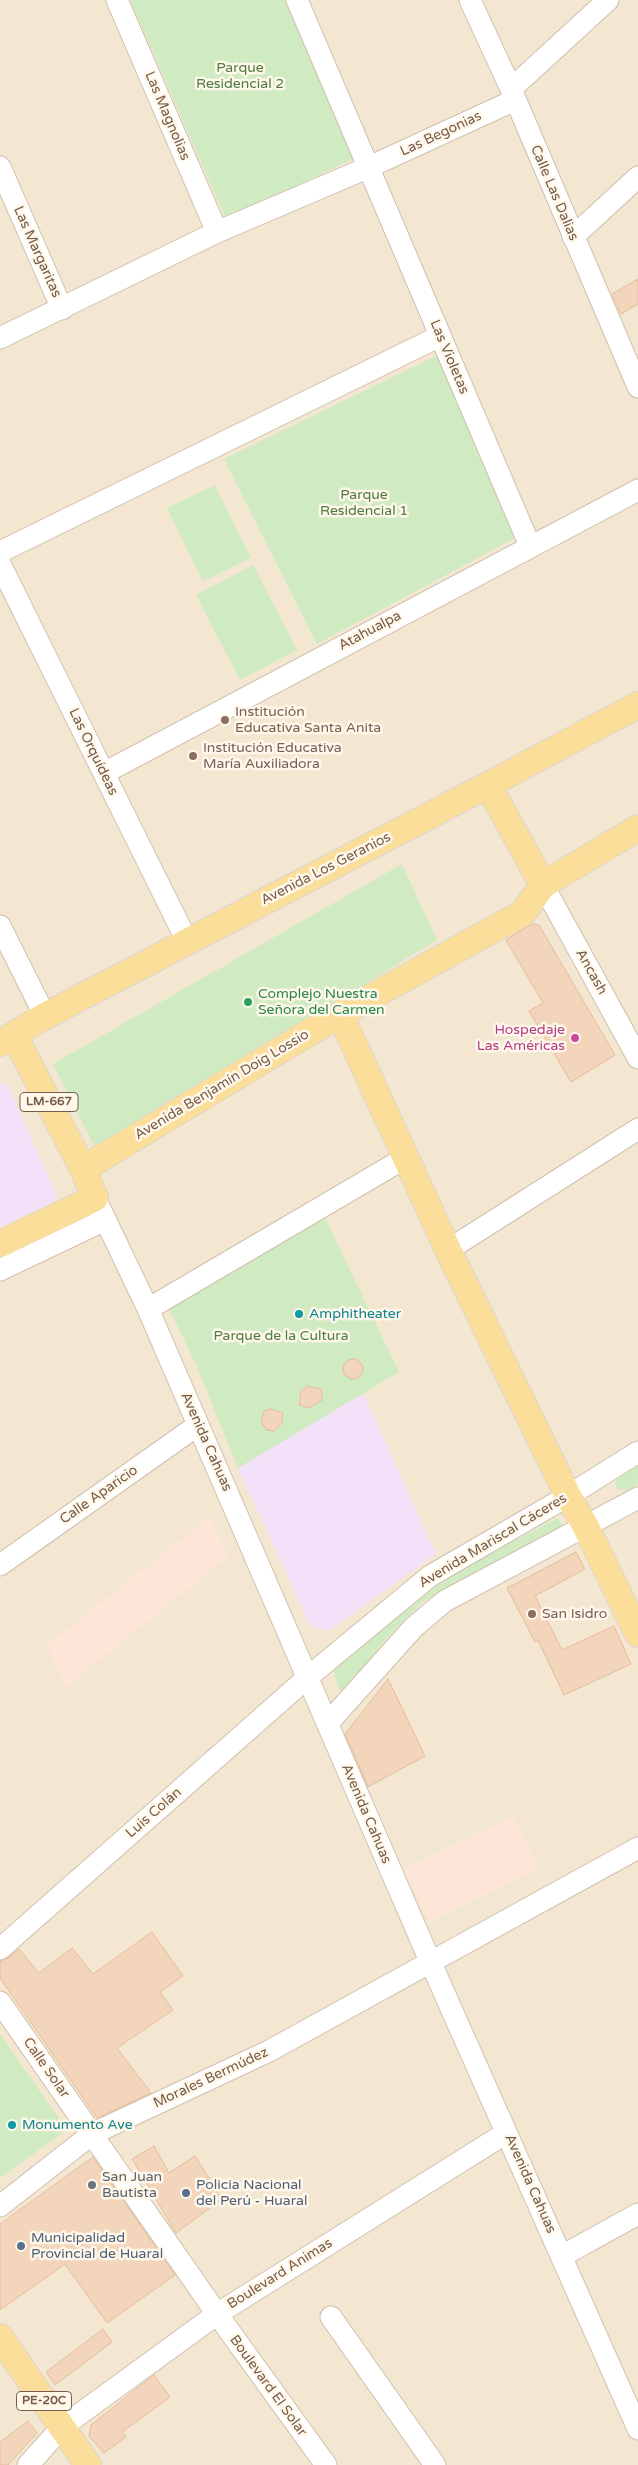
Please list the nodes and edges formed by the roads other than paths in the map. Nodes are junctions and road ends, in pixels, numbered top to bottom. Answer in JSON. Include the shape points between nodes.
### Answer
{"nodes":[{"id":1,"x":117,"y":0,"type":"edge"},
{"id":2,"x":297,"y":0,"type":"edge"},
{"id":3,"x":470,"y":0,"type":"edge"},
{"id":4,"x":608,"y":0,"type":"edge"},
{"id":5,"x":513,"y":94,"type":"junction"},
{"id":6,"x":0,"y":167,"type":"edge"},
{"id":7,"x":368,"y":168,"type":"junction"},
{"id":8,"x":638,"y":177,"type":"edge"},
{"id":9,"x":217,"y":232,"type":"junction"},
{"id":10,"x":573,"y":237,"type":"junction"},
{"id":11,"x":62,"y":309,"type":"junction"},
{"id":12,"x":440,"y":336,"type":"junction"},
{"id":13,"x":0,"y":338,"type":"edge"},
{"id":14,"x":638,"y":387,"type":"edge"},
{"id":15,"x":638,"y":490,"type":"edge"},
{"id":16,"x":530,"y":546,"type":"junction"},
{"id":17,"x":0,"y":552,"type":"edge"},
{"id":18,"x":0,"y":564,"type":"edge"},
{"id":19,"x":638,"y":705,"type":"edge"},
{"id":20,"x":104,"y":773,"type":"junction"},
{"id":21,"x":488,"y":785,"type":"junction"},
{"id":22,"x":638,"y":828,"type":"edge"},
{"id":23,"x":544,"y":885,"type":"junction"},
{"id":24,"x":0,"y":926,"type":"edge"},
{"id":25,"x":187,"y":941,"type":"junction"},
{"id":26,"x":340,"y":1014,"type":"junction"},
{"id":27,"x":45,"y":1016,"type":"junction"},
{"id":28,"x":7,"y":1039,"type":"edge"},
{"id":29,"x":637,"y":1054,"type":"edge"},
{"id":30,"x":638,"y":1129,"type":"edge"},
{"id":31,"x":405,"y":1158,"type":"junction"},
{"id":32,"x":83,"y":1169,"type":"junction"},
{"id":33,"x":100,"y":1209,"type":"junction"},
{"id":34,"x":0,"y":1244,"type":"edge"},
{"id":35,"x":448,"y":1250,"type":"junction"},
{"id":36,"x":0,"y":1270,"type":"edge"},
{"id":37,"x":148,"y":1309,"type":"junction"},
{"id":38,"x":198,"y":1425,"type":"junction"},
{"id":39,"x":638,"y":1452,"type":"edge"},
{"id":40,"x":568,"y":1496,"type":"junction"},
{"id":41,"x":638,"y":1498,"type":"edge"},
{"id":42,"x":586,"y":1527,"type":"junction"},
{"id":43,"x":0,"y":1565,"type":"edge"},
{"id":44,"x":638,"y":1634,"type":"edge"},
{"id":45,"x":308,"y":1677,"type":"junction"},
{"id":46,"x":328,"y":1723,"type":"junction"},
{"id":47,"x":638,"y":1848,"type":"edge"},
{"id":48,"x":0,"y":1949,"type":"edge"},
{"id":49,"x":430,"y":1962,"type":"junction"},
{"id":50,"x":0,"y":2002,"type":"edge"},
{"id":51,"x":506,"y":2133,"type":"junction"},
{"id":52,"x":92,"y":2134,"type":"junction"},
{"id":53,"x":0,"y":2206,"type":"edge"},
{"id":54,"x":638,"y":2214,"type":"edge"},
{"id":55,"x":562,"y":2256,"type":"junction"},
{"id":56,"x":217,"y":2314,"type":"junction"},
{"id":57,"x":331,"y":2317,"type":"dead end"},
{"id":58,"x":0,"y":2337,"type":"edge"},
{"id":59,"x":62,"y":2427,"type":"junction"},
{"id":60,"x":638,"y":2429,"type":"edge"},
{"id":61,"x":28,"y":2465,"type":"edge"},
{"id":62,"x":88,"y":2465,"type":"edge"},
{"id":63,"x":326,"y":2465,"type":"edge"},
{"id":64,"x":435,"y":2465,"type":"edge"}],
"edges":[{"from":1,"to":9,"type":"street","name":"Las Magnolias"},
{"from":2,"to":7,"type":"street","name":"Las Violetas"},
{"from":3,"to":5,"type":"street","name":"Calle Las Dalias"},
{"from":4,"to":5,"type":"street","name":"Las Begonias"},
{"from":5,"to":7,"type":"street","name":"Las Begonias"},
{"from":5,"to":10,"type":"street","name":"Calle Las Dalias"},
{"from":6,"to":11,"type":"street","name":"Las Margaritas"},
{"from":7,"to":9,"type":"street","name":"Las Begonias"},
{"from":7,"to":12,"type":"street","name":"Las Violetas"},
{"from":8,"to":10,"type":"street"},
{"from":9,"to":11,"type":"street","name":"Las Begonias"},
{"from":10,"to":14,"type":"street","name":"Calle Las Dalias"},
{"from":11,"to":13,"type":"street","name":"Las Begonias"},
{"from":12,"to":16,"type":"street","name":"Las Violetas"},
{"from":12,"to":17,"type":"street"},
{"from":15,"to":16,"type":"street","name":"Atahualpa"},
{"from":16,"to":20,"type":"street","name":"Atahualpa"},
{"from":18,"to":20,"type":"street","name":"Las Orquídeas"},
{"from":19,"to":21,"type":"main road","name":"Avenida Los Geranios"},
{"from":20,"to":25,"type":"street","name":"Las Orquídeas"},
{"from":21,"to":23,"type":"main road"},
{"from":21,"to":25,"type":"main road","name":"Avenida Los Geranios"},
{"from":22,"to":23,"type":"main road","name":"Avenida Benjamín Doig Lossio"},
{"from":23,"to":26,"type":"main road","name":"Avenida Benjamín Doig Lossio","via":[[523,913]]},
{"from":23,"to":29,"type":"street","name":"Ancash"},
{"from":24,"to":27,"type":"street"},
{"from":25,"to":27,"type":"main road","name":"Avenida Los Geranios"},
{"from":26,"to":31,"type":"main road"},
{"from":26,"to":32,"type":"main road","name":"Avenida Benjamín Doig Lossio"},
{"from":27,"to":28,"type":"main road","name":"Avenida Los Geranios"},
{"from":28,"to":32,"type":"main road","number":"LM-667"},
{"from":30,"to":35,"type":"street"},
{"from":31,"to":35,"type":"main road"},
{"from":31,"to":37,"type":"street"},
{"from":32,"to":33,"type":"main road","number":"LM-667"},
{"from":33,"to":34,"type":"main road"},
{"from":33,"to":36,"type":"street"},
{"from":33,"to":37,"type":"street","name":"Avenida Cahuas","number":"LM-667"},
{"from":35,"to":40,"type":"main road"},
{"from":37,"to":38,"type":"street","name":"Avenida Cahuas","number":"LM-667"},
{"from":38,"to":43,"type":"street","name":"Calle Aparicio"},
{"from":38,"to":45,"type":"street","name":"Avenida Cahuas","number":"LM-667"},
{"from":39,"to":40,"type":"street","name":"Avenida Mariscal Cáceres"},
{"from":40,"to":42,"type":"main road"},
{"from":40,"to":45,"type":"street","name":"Avenida Mariscal Cáceres","via":[[430,1576]]},
{"from":41,"to":42,"type":"street"},
{"from":42,"to":44,"type":"main road"},
{"from":42,"to":46,"type":"street","via":[[445,1601],[414,1627]]},
{"from":45,"to":46,"type":"street","name":"Avenida Cahuas","number":"LM-667"},
{"from":45,"to":48,"type":"street","name":"Luis Colán"},
{"from":46,"to":49,"type":"street","name":"Avenida Cahuas"},
{"from":47,"to":49,"type":"street","name":"Morales Bermúdez"},
{"from":49,"to":51,"type":"street","name":"Avenida Cahuas"},
{"from":49,"to":52,"type":"street","name":"Morales Bermúdez","via":[[269,2051]]},
{"from":50,"to":52,"type":"street","name":"Calle Solar"},
{"from":51,"to":55,"type":"street","name":"Avenida Cahuas"},
{"from":51,"to":56,"type":"street","name":"Boulevard Animas"},
{"from":52,"to":53,"type":"street","name":"Morales Bermúdez"},
{"from":52,"to":56,"type":"street","name":"Boulevard El Solar"},
{"from":54,"to":55,"type":"street"},
{"from":55,"to":60,"type":"street","name":"Avenida Cahuas"},
{"from":56,"to":59,"type":"street","name":"Boulevard Animas"},
{"from":56,"to":63,"type":"street","name":"Boulevard El Solar"},
{"from":57,"to":64,"type":"street"},
{"from":58,"to":59,"type":"main road","number":"PE-20C"},
{"from":59,"to":61,"type":"street","name":"Boulevard Animas"},
{"from":59,"to":62,"type":"main road","number":"PE-20C"}]}
